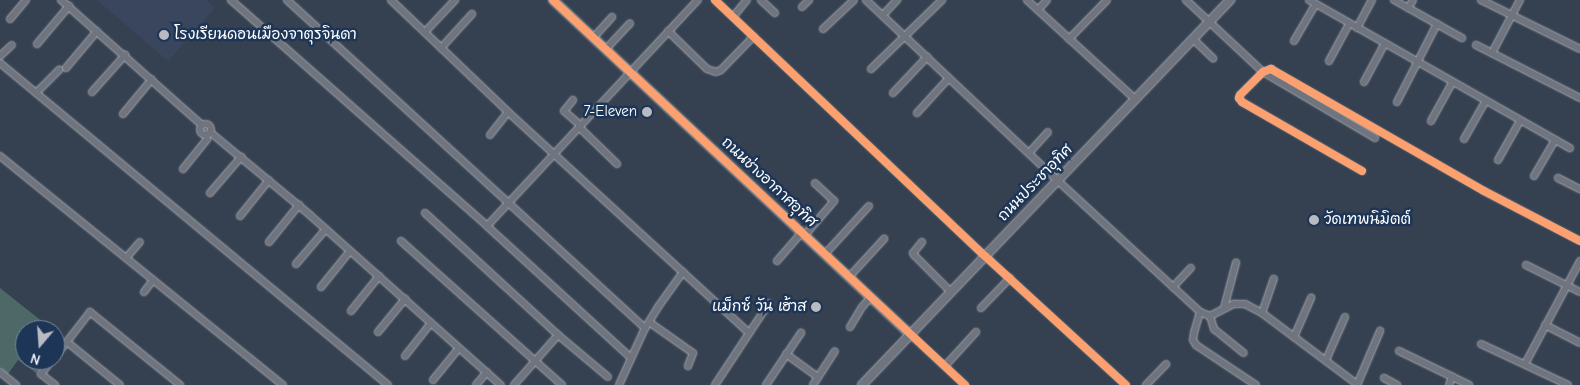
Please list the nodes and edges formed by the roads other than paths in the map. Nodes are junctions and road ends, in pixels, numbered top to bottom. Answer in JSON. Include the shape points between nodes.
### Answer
{"nodes":[{"id":1,"x":26,"y":0,"type":"edge"},
{"id":2,"x":61,"y":0,"type":"edge"},
{"id":3,"x":231,"y":0,"type":"edge"},
{"id":4,"x":287,"y":0,"type":"edge"},
{"id":5,"x":391,"y":0,"type":"edge"},
{"id":6,"x":455,"y":0,"type":"edge"},
{"id":7,"x":553,"y":0,"type":"edge"},
{"id":8,"x":698,"y":0,"type":"edge"},
{"id":9,"x":715,"y":0,"type":"edge"},
{"id":10,"x":747,"y":0,"type":"edge"},
{"id":11,"x":762,"y":0,"type":"edge"},
{"id":12,"x":809,"y":0,"type":"edge"},
{"id":13,"x":854,"y":0,"type":"edge"},
{"id":14,"x":866,"y":0,"type":"edge"},
{"id":15,"x":897,"y":0,"type":"edge"},
{"id":16,"x":942,"y":0,"type":"edge"},
{"id":17,"x":1027,"y":0,"type":"edge"},
{"id":18,"x":1047,"y":0,"type":"edge"},
{"id":19,"x":1107,"y":0,"type":"edge"},
{"id":20,"x":1186,"y":0,"type":"edge"},
{"id":21,"x":1230,"y":0,"type":"edge"},
{"id":22,"x":1309,"y":0,"type":"edge"},
{"id":23,"x":1372,"y":0,"type":"edge"},
{"id":24,"x":1394,"y":0,"type":"edge"},
{"id":25,"x":1413,"y":0,"type":"edge"},
{"id":26,"x":1481,"y":0,"type":"edge"},
{"id":27,"x":1520,"y":0,"type":"edge"},
{"id":28,"x":1315,"y":5,"type":"junction"},
{"id":29,"x":69,"y":6,"type":"junction"},
{"id":30,"x":802,"y":7,"type":"dead end"},
{"id":31,"x":1408,"y":8,"type":"junction"},
{"id":32,"x":1038,"y":10,"type":"junction"},
{"id":33,"x":775,"y":13,"type":"dead end"},
{"id":34,"x":472,"y":14,"type":"dead end"},
{"id":35,"x":883,"y":15,"type":"junction"},
{"id":36,"x":733,"y":16,"type":"junction"},
{"id":37,"x":1512,"y":16,"type":"junction"},
{"id":38,"x":612,"y":17,"type":"dead end"},
{"id":39,"x":10,"y":19,"type":"dead end"},
{"id":40,"x":1209,"y":22,"type":"junction"},
{"id":41,"x":630,"y":23,"type":"dead end"},
{"id":42,"x":1349,"y":24,"type":"junction"},
{"id":43,"x":1437,"y":24,"type":"junction"},
{"id":44,"x":1357,"y":28,"type":"junction"},
{"id":45,"x":823,"y":29,"type":"dead end"},
{"id":46,"x":97,"y":30,"type":"junction"},
{"id":47,"x":425,"y":32,"type":"junction"},
{"id":48,"x":668,"y":32,"type":"junction"},
{"id":49,"x":754,"y":36,"type":"junction"},
{"id":50,"x":906,"y":36,"type":"junction"},
{"id":51,"x":594,"y":37,"type":"junction"},
{"id":52,"x":1462,"y":38,"type":"dead end"},
{"id":53,"x":1069,"y":39,"type":"junction"},
{"id":54,"x":1193,"y":39,"type":"junction"},
{"id":55,"x":1294,"y":41,"type":"dead end"},
{"id":56,"x":1385,"y":43,"type":"junction"},
{"id":57,"x":37,"y":44,"type":"dead end"},
{"id":58,"x":12,"y":45,"type":"dead end"},
{"id":59,"x":1476,"y":45,"type":"dead end"},
{"id":60,"x":441,"y":48,"type":"junction"},
{"id":61,"x":606,"y":49,"type":"junction"},
{"id":62,"x":1580,"y":49,"type":"edge"},
{"id":63,"x":1492,"y":53,"type":"junction"},
{"id":64,"x":125,"y":55,"type":"junction"},
{"id":65,"x":0,"y":56,"type":"edge"},
{"id":66,"x":927,"y":57,"type":"junction"},
{"id":67,"x":1213,"y":58,"type":"dead end"},
{"id":68,"x":1329,"y":62,"type":"dead end"},
{"id":69,"x":1418,"y":62,"type":"junction"},
{"id":70,"x":0,"y":63,"type":"edge"},
{"id":71,"x":871,"y":69,"type":"dead end"},
{"id":72,"x":630,"y":71,"type":"junction"},
{"id":73,"x":1263,"y":72,"type":"junction"},
{"id":74,"x":949,"y":78,"type":"junction"},
{"id":75,"x":152,"y":80,"type":"junction"},
{"id":76,"x":1364,"y":82,"type":"dead end"},
{"id":77,"x":1452,"y":83,"type":"junction"},
{"id":78,"x":92,"y":92,"type":"dead end"},
{"id":79,"x":36,"y":93,"type":"junction"},
{"id":80,"x":893,"y":93,"type":"dead end"},
{"id":81,"x":1580,"y":98,"type":"edge"},
{"id":82,"x":1135,"y":99,"type":"junction"},
{"id":83,"x":572,"y":100,"type":"dead end"},
{"id":84,"x":1397,"y":102,"type":"dead end"},
{"id":85,"x":1486,"y":102,"type":"junction"},
{"id":86,"x":508,"y":112,"type":"junction"},
{"id":87,"x":917,"y":113,"type":"dead end"},
{"id":88,"x":123,"y":114,"type":"dead end"},
{"id":89,"x":1431,"y":121,"type":"dead end"},
{"id":90,"x":1520,"y":121,"type":"junction"},
{"id":91,"x":579,"y":126,"type":"junction"},
{"id":92,"x":1048,"y":132,"type":"dead end"},
{"id":93,"x":208,"y":133,"type":"junction"},
{"id":94,"x":490,"y":135,"type":"dead end"},
{"id":95,"x":1375,"y":138,"type":"dead end"},
{"id":96,"x":1464,"y":139,"type":"dead end"},
{"id":97,"x":1555,"y":140,"type":"junction"},
{"id":98,"x":1570,"y":148,"type":"dead end"},
{"id":99,"x":555,"y":152,"type":"junction"},
{"id":100,"x":1030,"y":153,"type":"junction"},
{"id":101,"x":0,"y":156,"type":"edge"},
{"id":102,"x":241,"y":157,"type":"junction"},
{"id":103,"x":1498,"y":160,"type":"dead end"},
{"id":104,"x":617,"y":164,"type":"dead end"},
{"id":105,"x":183,"y":169,"type":"dead end"},
{"id":106,"x":1362,"y":171,"type":"dead end"},
{"id":107,"x":1534,"y":176,"type":"dead end"},
{"id":108,"x":1558,"y":178,"type":"dead end"},
{"id":109,"x":1056,"y":179,"type":"junction"},
{"id":110,"x":269,"y":180,"type":"junction"},
{"id":111,"x":815,"y":183,"type":"dead end"},
{"id":112,"x":1580,"y":189,"type":"edge"},
{"id":113,"x":210,"y":193,"type":"dead end"},
{"id":114,"x":509,"y":202,"type":"junction"},
{"id":115,"x":298,"y":205,"type":"junction"},
{"id":116,"x":869,"y":206,"type":"dead end"},
{"id":117,"x":425,"y":213,"type":"dead end"},
{"id":118,"x":240,"y":216,"type":"dead end"},
{"id":119,"x":487,"y":226,"type":"junction"},
{"id":120,"x":326,"y":229,"type":"junction"},
{"id":121,"x":803,"y":233,"type":"junction"},
{"id":122,"x":884,"y":239,"type":"dead end"},
{"id":123,"x":1580,"y":240,"type":"edge"},
{"id":124,"x":401,"y":241,"type":"dead end"},
{"id":125,"x":140,"y":242,"type":"dead end"},
{"id":126,"x":269,"y":242,"type":"dead end"},
{"id":127,"x":922,"y":242,"type":"dead end"},
{"id":128,"x":350,"y":251,"type":"junction"},
{"id":129,"x":826,"y":254,"type":"junction"},
{"id":130,"x":985,"y":256,"type":"junction"},
{"id":131,"x":126,"y":258,"type":"junction"},
{"id":132,"x":777,"y":261,"type":"dead end"},
{"id":133,"x":1580,"y":261,"type":"edge"},
{"id":134,"x":1236,"y":263,"type":"dead end"},
{"id":135,"x":296,"y":264,"type":"dead end"},
{"id":136,"x":1526,"y":265,"type":"dead end"},
{"id":137,"x":1192,"y":268,"type":"dead end"},
{"id":138,"x":683,"y":272,"type":"junction"},
{"id":139,"x":379,"y":276,"type":"junction"},
{"id":140,"x":849,"y":276,"type":"junction"},
{"id":141,"x":1010,"y":278,"type":"junction"},
{"id":142,"x":1274,"y":279,"type":"dead end"},
{"id":143,"x":153,"y":280,"type":"junction"},
{"id":144,"x":1568,"y":285,"type":"junction"},
{"id":145,"x":321,"y":287,"type":"dead end"},
{"id":146,"x":1173,"y":287,"type":"junction"},
{"id":147,"x":144,"y":292,"type":"dead end"},
{"id":148,"x":950,"y":292,"type":"junction"},
{"id":149,"x":1580,"y":292,"type":"edge"},
{"id":150,"x":871,"y":297,"type":"junction"},
{"id":151,"x":1311,"y":298,"type":"dead end"},
{"id":152,"x":405,"y":299,"type":"junction"},
{"id":153,"x":769,"y":303,"type":"dead end"},
{"id":154,"x":981,"y":308,"type":"dead end"},
{"id":155,"x":1224,"y":308,"type":"junction"},
{"id":156,"x":351,"y":311,"type":"dead end"},
{"id":157,"x":1200,"y":312,"type":"junction"},
{"id":158,"x":1262,"y":313,"type":"junction"},
{"id":159,"x":1210,"y":316,"type":"junction"},
{"id":160,"x":1345,"y":317,"type":"dead end"},
{"id":161,"x":431,"y":323,"type":"junction"},
{"id":162,"x":647,"y":325,"type":"junction"},
{"id":163,"x":1545,"y":325,"type":"junction"},
{"id":164,"x":850,"y":327,"type":"dead end"},
{"id":165,"x":1380,"y":331,"type":"dead end"},
{"id":166,"x":378,"y":332,"type":"dead end"},
{"id":167,"x":976,"y":332,"type":"dead end"},
{"id":168,"x":749,"y":333,"type":"junction"},
{"id":169,"x":801,"y":333,"type":"dead end"},
{"id":170,"x":558,"y":335,"type":"junction"},
{"id":171,"x":911,"y":335,"type":"junction"},
{"id":172,"x":1294,"y":337,"type":"junction"},
{"id":173,"x":67,"y":342,"type":"junction"},
{"id":174,"x":1580,"y":343,"type":"edge"},
{"id":175,"x":65,"y":344,"type":"edge"},
{"id":176,"x":1480,"y":344,"type":"dead end"},
{"id":177,"x":459,"y":348,"type":"junction"},
{"id":178,"x":835,"y":351,"type":"dead end"},
{"id":179,"x":1399,"y":351,"type":"dead end"},
{"id":180,"x":1244,"y":353,"type":"dead end"},
{"id":181,"x":786,"y":354,"type":"junction"},
{"id":182,"x":405,"y":356,"type":"dead end"},
{"id":183,"x":630,"y":357,"type":"junction"},
{"id":184,"x":1326,"y":360,"type":"junction"},
{"id":185,"x":534,"y":362,"type":"junction"},
{"id":186,"x":1166,"y":364,"type":"dead end"},
{"id":187,"x":1525,"y":364,"type":"junction"},
{"id":188,"x":688,"y":366,"type":"dead end"},
{"id":189,"x":944,"y":366,"type":"junction"},
{"id":190,"x":44,"y":370,"type":"edge"},
{"id":191,"x":0,"y":372,"type":"edge"},
{"id":192,"x":487,"y":372,"type":"junction"},
{"id":193,"x":818,"y":377,"type":"junction"},
{"id":194,"x":1452,"y":377,"type":"junction"},
{"id":195,"x":608,"y":378,"type":"dead end"},
{"id":196,"x":1384,"y":378,"type":"dead end"},
{"id":197,"x":433,"y":380,"type":"dead end"},
{"id":198,"x":864,"y":384,"type":"edge"},
{"id":199,"x":1357,"y":384,"type":"edge"},
{"id":200,"x":16,"y":385,"type":"edge"},
{"id":201,"x":55,"y":385,"type":"edge"},
{"id":202,"x":120,"y":385,"type":"edge"},
{"id":203,"x":180,"y":385,"type":"edge"},
{"id":204,"x":283,"y":385,"type":"edge"},
{"id":205,"x":388,"y":385,"type":"edge"},
{"id":206,"x":476,"y":385,"type":"edge"},
{"id":207,"x":501,"y":385,"type":"edge"},
{"id":208,"x":514,"y":385,"type":"edge"},
{"id":209,"x":562,"y":385,"type":"edge"},
{"id":210,"x":619,"y":385,"type":"edge"},
{"id":211,"x":715,"y":385,"type":"edge"},
{"id":212,"x":766,"y":385,"type":"edge"},
{"id":213,"x":813,"y":385,"type":"edge"},
{"id":214,"x":965,"y":385,"type":"edge"},
{"id":215,"x":1126,"y":385,"type":"edge"},
{"id":216,"x":1146,"y":385,"type":"edge"},
{"id":217,"x":1256,"y":385,"type":"edge"},
{"id":218,"x":1398,"y":385,"type":"edge"},
{"id":219,"x":1449,"y":385,"type":"edge"},
{"id":220,"x":1469,"y":385,"type":"edge"},
{"id":221,"x":1568,"y":385,"type":"edge"}],
"edges":[{"from":1,"to":39,"type":"street"},
{"from":2,"to":29,"type":"street"},
{"from":3,"to":119,"type":"street"},
{"from":4,"to":114,"type":"street"},
{"from":5,"to":47,"type":"street"},
{"from":6,"to":47,"type":"street"},
{"from":7,"to":51,"type":"street","name":"ถนนช่างอากาศอุทิศ"},
{"from":8,"to":48,"type":"street"},
{"from":9,"to":36,"type":"street"},
{"from":10,"to":36,"type":"street"},
{"from":11,"to":33,"type":"street"},
{"from":12,"to":30,"type":"street"},
{"from":13,"to":45,"type":"street"},
{"from":14,"to":35,"type":"street"},
{"from":15,"to":35,"type":"street"},
{"from":16,"to":50,"type":"street"},
{"from":17,"to":32,"type":"street"},
{"from":18,"to":32,"type":"street"},
{"from":19,"to":53,"type":"street"},
{"from":20,"to":40,"type":"street"},
{"from":21,"to":40,"type":"street","name":"ถนนประชาอุทิศ"},
{"from":22,"to":28,"type":"street"},
{"from":23,"to":44,"type":"street"},
{"from":24,"to":31,"type":"street"},
{"from":25,"to":31,"type":"street"},
{"from":26,"to":37,"type":"street"},
{"from":27,"to":37,"type":"street"},
{"from":28,"to":42,"type":"street"},
{"from":28,"to":55,"type":"street"},
{"from":29,"to":46,"type":"street"},
{"from":29,"to":57,"type":"street"},
{"from":31,"to":43,"type":"street"},
{"from":32,"to":53,"type":"street"},
{"from":34,"to":60,"type":"street"},
{"from":35,"to":50,"type":"street"},
{"from":36,"to":49,"type":"street"},
{"from":37,"to":62,"type":"street"},
{"from":37,"to":63,"type":"street"},
{"from":38,"to":51,"type":"street"},
{"from":40,"to":54,"type":"street","name":"ถนนประชาอุทิศ"},
{"from":40,"to":73,"type":"street"},
{"from":41,"to":61,"type":"street"},
{"from":42,"to":44,"type":"street"},
{"from":42,"to":68,"type":"street"},
{"from":43,"to":52,"type":"street"},
{"from":43,"to":69,"type":"street"},
{"from":44,"to":56,"type":"street"},
{"from":46,"to":64,"type":"street"},
{"from":46,"to":79,"type":"street"},
{"from":47,"to":60,"type":"street"},
{"from":48,"to":49,"type":"street","via":[[707,69],[716,72]]},
{"from":48,"to":72,"type":"street"},
{"from":49,"to":130,"type":"street"},
{"from":50,"to":66,"type":"street"},
{"from":50,"to":71,"type":"street"},
{"from":51,"to":61,"type":"street","name":"ถนนช่างอากาศอุทิศ"},
{"from":53,"to":82,"type":"street"},
{"from":54,"to":67,"type":"street"},
{"from":54,"to":82,"type":"street","name":"ถนนประชาอุทิศ"},
{"from":56,"to":69,"type":"street"},
{"from":56,"to":76,"type":"street"},
{"from":58,"to":65,"type":"street"},
{"from":59,"to":63,"type":"street"},
{"from":60,"to":86,"type":"street"},
{"from":61,"to":72,"type":"street","name":"ถนนช่างอากาศอุทิศ"},
{"from":63,"to":81,"type":"street"},
{"from":64,"to":75,"type":"street"},
{"from":64,"to":78,"type":"street"},
{"from":66,"to":74,"type":"street"},
{"from":66,"to":80,"type":"street"},
{"from":69,"to":77,"type":"street"},
{"from":69,"to":84,"type":"street"},
{"from":70,"to":79,"type":"street"},
{"from":72,"to":91,"type":"street"},
{"from":72,"to":121,"type":"street","name":"ถนนช่างอากาศอุทิศ"},
{"from":73,"to":95,"type":"street"},
{"from":73,"to":106,"type":"street","via":[[1239,100]]},
{"from":73,"to":123,"type":"street","via":[[1271,69],[1484,191]]},
{"from":74,"to":87,"type":"street"},
{"from":74,"to":100,"type":"street"},
{"from":75,"to":88,"type":"street"},
{"from":75,"to":93,"type":"street","via":[[202,125],[207,124]]},
{"from":77,"to":85,"type":"street"},
{"from":77,"to":89,"type":"street"},
{"from":79,"to":205,"type":"street"},
{"from":82,"to":109,"type":"street","name":"ถนนประชาอุทิศ"},
{"from":83,"to":91,"type":"street","via":[[564,111]]},
{"from":85,"to":90,"type":"street"},
{"from":85,"to":96,"type":"street"},
{"from":86,"to":94,"type":"street"},
{"from":86,"to":99,"type":"street"},
{"from":90,"to":97,"type":"street"},
{"from":90,"to":103,"type":"street"},
{"from":91,"to":99,"type":"street"},
{"from":91,"to":104,"type":"street"},
{"from":92,"to":100,"type":"street"},
{"from":93,"to":102,"type":"street"},
{"from":93,"to":105,"type":"street","via":[[207,139]]},
{"from":97,"to":98,"type":"street"},
{"from":97,"to":107,"type":"street"},
{"from":99,"to":114,"type":"street"},
{"from":99,"to":138,"type":"street"},
{"from":100,"to":109,"type":"street"},
{"from":101,"to":131,"type":"street"},
{"from":102,"to":110,"type":"street"},
{"from":102,"to":113,"type":"street"},
{"from":108,"to":112,"type":"street"},
{"from":109,"to":130,"type":"street","name":"ถนนประชาอุทิศ"},
{"from":109,"to":146,"type":"street"},
{"from":110,"to":115,"type":"street"},
{"from":110,"to":118,"type":"street"},
{"from":111,"to":121,"type":"street","via":[[834,201]]},
{"from":114,"to":119,"type":"street"},
{"from":114,"to":162,"type":"street"},
{"from":115,"to":120,"type":"street"},
{"from":115,"to":126,"type":"street"},
{"from":116,"to":129,"type":"street"},
{"from":117,"to":170,"type":"street"},
{"from":119,"to":183,"type":"street"},
{"from":120,"to":128,"type":"street"},
{"from":120,"to":135,"type":"street"},
{"from":121,"to":129,"type":"street","name":"ถนนช่างอากาศอุทิศ"},
{"from":121,"to":132,"type":"street"},
{"from":122,"to":140,"type":"street"},
{"from":124,"to":185,"type":"street"},
{"from":125,"to":131,"type":"street"},
{"from":127,"to":148,"type":"street","via":[[914,255]]},
{"from":128,"to":139,"type":"street"},
{"from":128,"to":145,"type":"street"},
{"from":129,"to":140,"type":"street","name":"ถนนช่างอากาศอุทิศ"},
{"from":130,"to":141,"type":"street"},
{"from":130,"to":148,"type":"street","name":"ถนนประชาอุทิศ"},
{"from":131,"to":143,"type":"street"},
{"from":133,"to":144,"type":"street"},
{"from":134,"to":155,"type":"street"},
{"from":136,"to":144,"type":"street"},
{"from":137,"to":146,"type":"street"},
{"from":138,"to":162,"type":"street"},
{"from":138,"to":168,"type":"street"},
{"from":139,"to":152,"type":"street"},
{"from":139,"to":156,"type":"street"},
{"from":140,"to":150,"type":"street","name":"ถนนช่างอากาศอุทิศ"},
{"from":141,"to":154,"type":"street"},
{"from":141,"to":215,"type":"street"},
{"from":142,"to":158,"type":"street"},
{"from":143,"to":147,"type":"street"},
{"from":143,"to":204,"type":"street"},
{"from":144,"to":149,"type":"street"},
{"from":144,"to":163,"type":"street"},
{"from":146,"to":157,"type":"street"},
{"from":148,"to":171,"type":"street","name":"ถนนประชาอุทิศ"},
{"from":150,"to":164,"type":"street"},
{"from":150,"to":171,"type":"street","name":"ถนนช่างอากาศอุทิศ"},
{"from":151,"to":172,"type":"street"},
{"from":152,"to":161,"type":"street"},
{"from":152,"to":166,"type":"street"},
{"from":153,"to":168,"type":"street"},
{"from":155,"to":158,"type":"street","via":[[1239,302]]},
{"from":155,"to":159,"type":"street"},
{"from":157,"to":159,"type":"street"},
{"from":157,"to":217,"type":"street","via":[[1193,340],[1196,345]]},
{"from":158,"to":172,"type":"street"},
{"from":159,"to":180,"type":"street","via":[[1214,329]]},
{"from":160,"to":184,"type":"street"},
{"from":161,"to":177,"type":"street"},
{"from":161,"to":182,"type":"street"},
{"from":162,"to":183,"type":"street"},
{"from":162,"to":188,"type":"street","via":[[693,353]]},
{"from":163,"to":174,"type":"street"},
{"from":163,"to":187,"type":"street"},
{"from":165,"to":199,"type":"street"},
{"from":167,"to":189,"type":"street"},
{"from":168,"to":211,"type":"street"},
{"from":169,"to":181,"type":"street"},
{"from":170,"to":185,"type":"street"},
{"from":170,"to":195,"type":"street"},
{"from":171,"to":189,"type":"street","name":"ถนนช่างอากาศอุทิศ"},
{"from":171,"to":198,"type":"street","name":"ถนนประชาอุทิศ"},
{"from":172,"to":184,"type":"street"},
{"from":173,"to":175,"type":"street"},
{"from":173,"to":202,"type":"street"},
{"from":173,"to":203,"type":"street","via":[[90,312]]},
{"from":176,"to":187,"type":"street"},
{"from":177,"to":192,"type":"street"},
{"from":177,"to":197,"type":"street"},
{"from":178,"to":193,"type":"street"},
{"from":179,"to":194,"type":"street"},
{"from":181,"to":193,"type":"street"},
{"from":181,"to":212,"type":"street"},
{"from":183,"to":210,"type":"street"},
{"from":184,"to":199,"type":"street"},
{"from":185,"to":208,"type":"street"},
{"from":185,"to":209,"type":"street"},
{"from":186,"to":216,"type":"street"},
{"from":187,"to":221,"type":"street"},
{"from":189,"to":214,"type":"street","name":"ถนนช่างอากาศอุทิศ"},
{"from":190,"to":201,"type":"street","via":[[41,374]]},
{"from":191,"to":200,"type":"street"},
{"from":192,"to":206,"type":"street"},
{"from":192,"to":207,"type":"street"},
{"from":193,"to":213,"type":"street"},
{"from":194,"to":219,"type":"street"},
{"from":194,"to":220,"type":"street"},
{"from":196,"to":218,"type":"street"}]}
